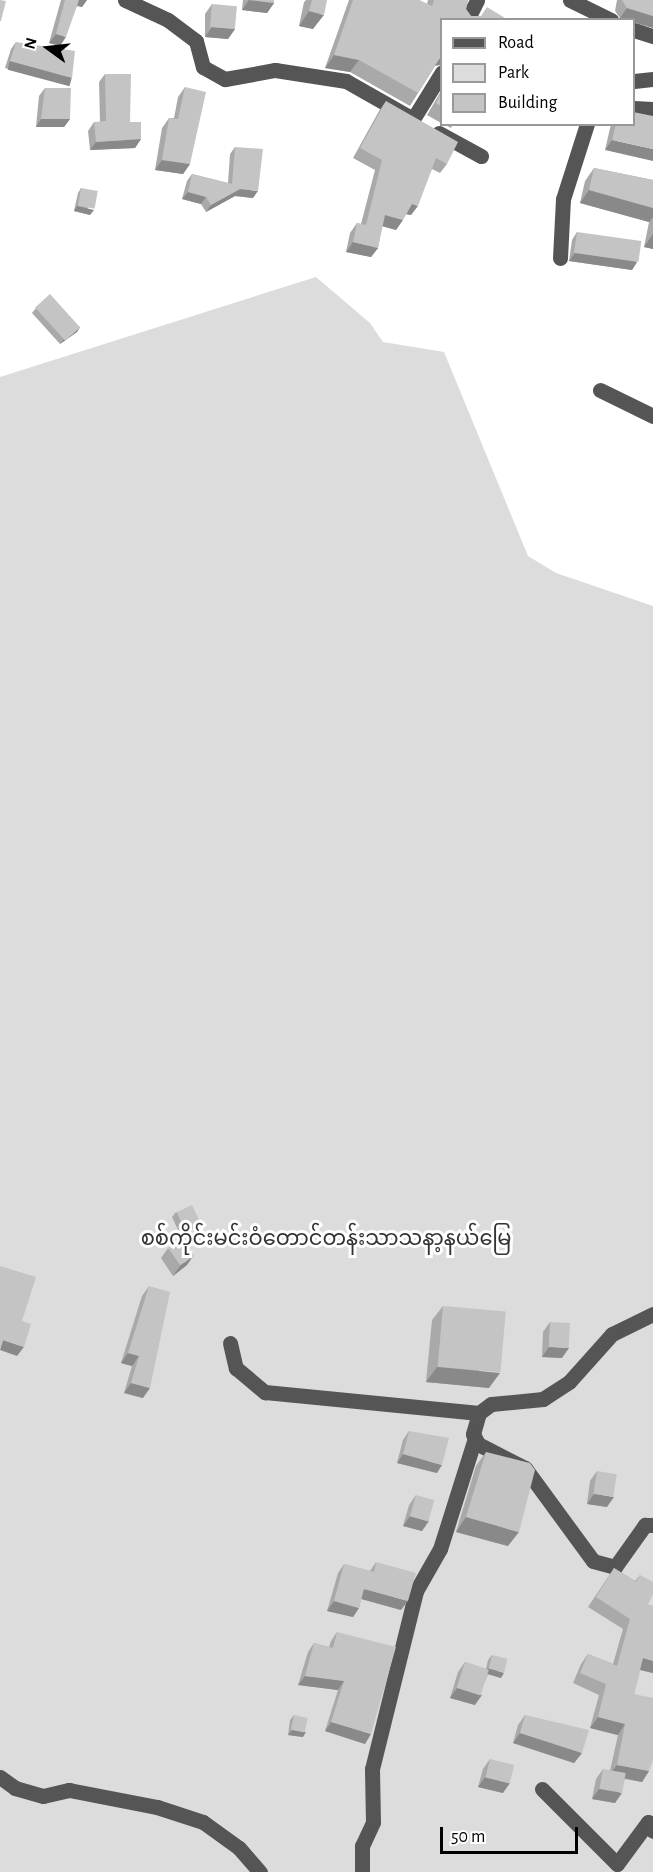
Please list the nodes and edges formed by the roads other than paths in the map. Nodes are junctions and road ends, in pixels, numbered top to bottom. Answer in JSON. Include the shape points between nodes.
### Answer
{"nodes":[{"id":1,"x":125,"y":0,"type":"edge"},
{"id":2,"x":477,"y":0,"type":"edge"},
{"id":3,"x":570,"y":0,"type":"edge"},
{"id":4,"x":468,"y":18,"type":"edge"},
{"id":5,"x":606,"y":18,"type":"edge"},
{"id":6,"x":635,"y":31,"type":"edge"},
{"id":7,"x":653,"y":36,"type":"edge"},
{"id":8,"x":440,"y":74,"type":"edge"},
{"id":9,"x":653,"y":79,"type":"edge"},
{"id":10,"x":635,"y":81,"type":"edge"},
{"id":11,"x":635,"y":108,"type":"edge"},
{"id":12,"x":653,"y":109,"type":"edge"},
{"id":13,"x":413,"y":119,"type":"junction"},
{"id":14,"x":586,"y":126,"type":"edge"},
{"id":15,"x":481,"y":156,"type":"dead end"},
{"id":16,"x":560,"y":258,"type":"dead end"},
{"id":17,"x":600,"y":390,"type":"dead end"},
{"id":18,"x":653,"y":416,"type":"edge"},
{"id":19,"x":653,"y":1314,"type":"edge"},
{"id":20,"x":230,"y":1343,"type":"dead end"},
{"id":21,"x":479,"y":1413,"type":"junction"},
{"id":22,"x":474,"y":1441,"type":"junction"},
{"id":23,"x":653,"y":1525,"type":"edge"},
{"id":24,"x":0,"y":1777,"type":"edge"},
{"id":25,"x":542,"y":1789,"type":"dead end"},
{"id":26,"x":653,"y":1830,"type":"edge"},
{"id":27,"x":260,"y":1872,"type":"edge"},
{"id":28,"x":362,"y":1872,"type":"edge"}],
"edges":[{"from":1,"to":13,"type":"street","via":[[196,41],[203,67],[212,75],[225,79],[275,70],[346,81]]},
{"from":2,"to":4,"type":"street"},
{"from":3,"to":5,"type":"street"},
{"from":6,"to":7,"type":"street"},
{"from":8,"to":13,"type":"street"},
{"from":9,"to":10,"type":"street"},
{"from":11,"to":12,"type":"street"},
{"from":13,"to":15,"type":"street"},
{"from":14,"to":16,"type":"street","via":[[563,199]]},
{"from":17,"to":18,"type":"street"},
{"from":19,"to":21,"type":"street","via":[[612,1334],[568,1382],[543,1399],[491,1404]]},
{"from":20,"to":21,"type":"street","via":[[236,1368],[265,1392]]},
{"from":21,"to":22,"type":"street"},
{"from":22,"to":23,"type":"street","via":[[520,1463],[576,1541],[602,1565],[621,1563],[645,1525]]},
{"from":22,"to":28,"type":"street","via":[[440,1549],[416,1591],[372,1768],[373,1822],[362,1846]]},
{"from":24,"to":27,"type":"street","via":[[15,1788],[43,1796],[69,1790],[157,1807],[203,1822],[239,1848]]},
{"from":25,"to":26,"type":"street","via":[[617,1864],[648,1822]]}]}
